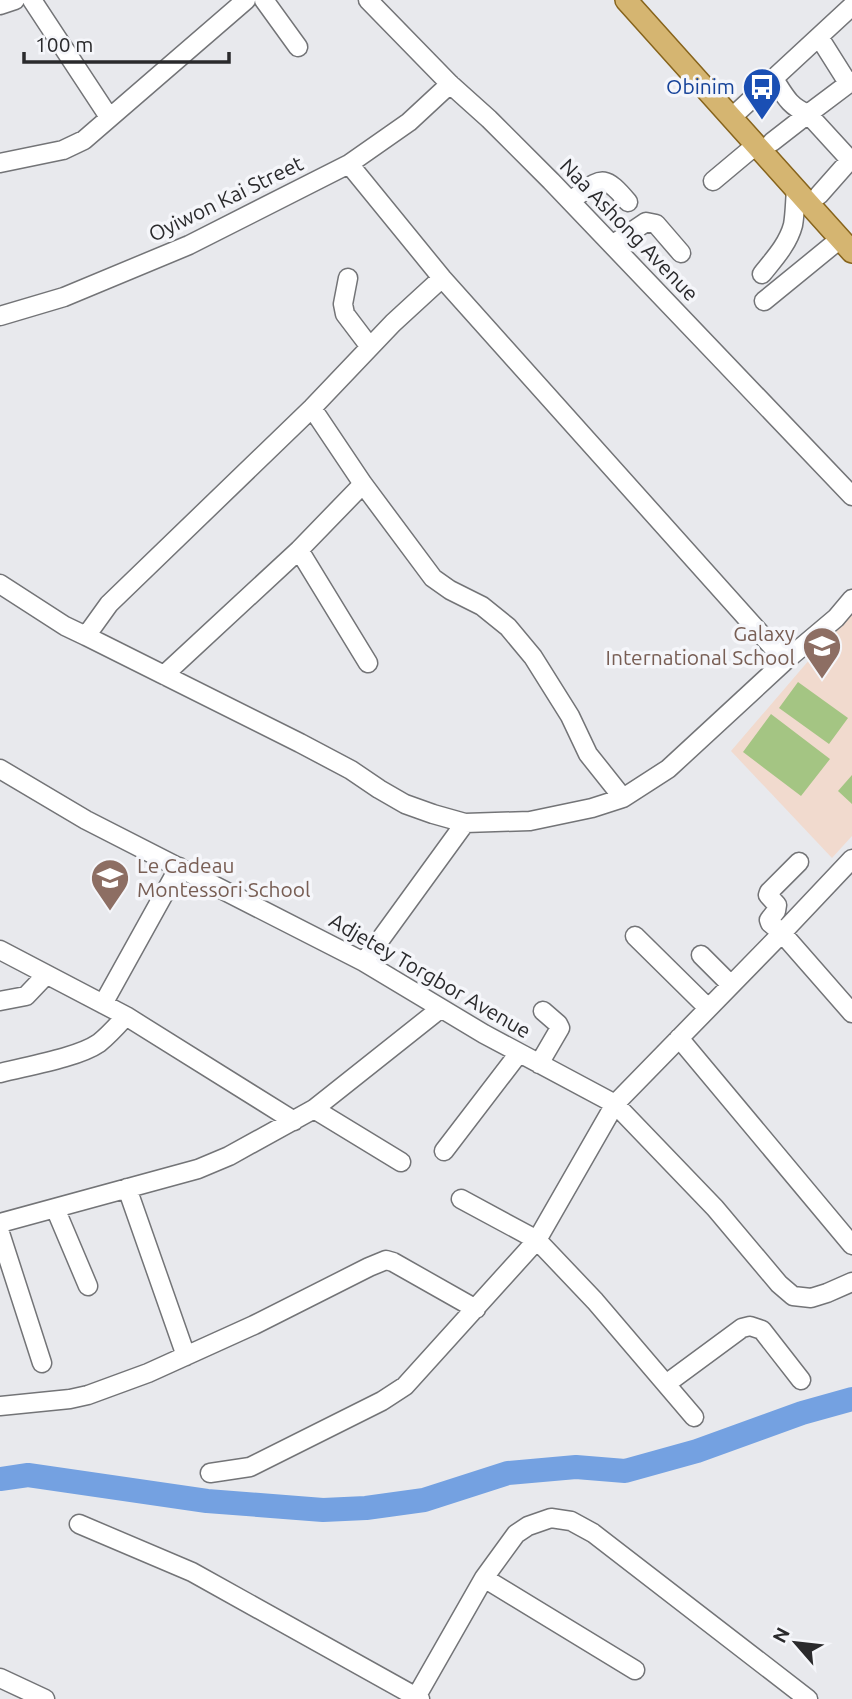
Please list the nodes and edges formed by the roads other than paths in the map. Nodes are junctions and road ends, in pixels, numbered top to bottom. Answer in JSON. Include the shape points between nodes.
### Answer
{"nodes":[{"id":1,"x":15,"y":0,"type":"edge"},
{"id":2,"x":32,"y":0,"type":"edge"},
{"id":3,"x":246,"y":0,"type":"edge"},
{"id":4,"x":264,"y":0,"type":"edge"},
{"id":5,"x":368,"y":0,"type":"edge"},
{"id":6,"x":626,"y":0,"type":"edge"},
{"id":7,"x":645,"y":0,"type":"edge"},
{"id":8,"x":0,"y":5,"type":"edge"},
{"id":9,"x":852,"y":6,"type":"edge"},
{"id":10,"x":819,"y":37,"type":"junction"},
{"id":11,"x":298,"y":47,"type":"dead end"},
{"id":12,"x":774,"y":79,"type":"junction"},
{"id":13,"x":850,"y":82,"type":"edge"},
{"id":14,"x":450,"y":84,"type":"junction"},
{"id":15,"x":737,"y":113,"type":"junction"},
{"id":16,"x":808,"y":114,"type":"junction"},
{"id":17,"x":109,"y":117,"type":"junction"},
{"id":18,"x":764,"y":143,"type":"junction"},
{"id":19,"x":851,"y":159,"type":"edge"},
{"id":20,"x":0,"y":163,"type":"edge"},
{"id":21,"x":349,"y":164,"type":"junction"},
{"id":22,"x":713,"y":181,"type":"dead end"},
{"id":23,"x":796,"y":190,"type":"junction"},
{"id":24,"x":819,"y":195,"type":"junction"},
{"id":25,"x":570,"y":201,"type":"junction"},
{"id":26,"x":628,"y":202,"type":"dead end"},
{"id":27,"x":848,"y":241,"type":"edge"},
{"id":28,"x":612,"y":245,"type":"junction"},
{"id":29,"x":681,"y":253,"type":"dead end"},
{"id":30,"x":762,"y":274,"type":"dead end"},
{"id":31,"x":348,"y":278,"type":"dead end"},
{"id":32,"x":442,"y":278,"type":"junction"},
{"id":33,"x":764,"y":301,"type":"dead end"},
{"id":34,"x":0,"y":316,"type":"edge"},
{"id":35,"x":370,"y":347,"type":"junction"},
{"id":36,"x":312,"y":408,"type":"junction"},
{"id":37,"x":363,"y":484,"type":"junction"},
{"id":38,"x":852,"y":496,"type":"edge"},
{"id":39,"x":299,"y":550,"type":"junction"},
{"id":40,"x":0,"y":584,"type":"edge"},
{"id":41,"x":852,"y":599,"type":"edge"},
{"id":42,"x":86,"y":636,"type":"junction"},
{"id":43,"x":785,"y":661,"type":"junction"},
{"id":44,"x":368,"y":663,"type":"dead end"},
{"id":45,"x":164,"y":675,"type":"junction"},
{"id":46,"x":0,"y":769,"type":"edge"},
{"id":47,"x":623,"y":798,"type":"junction"},
{"id":48,"x":465,"y":823,"type":"junction"},
{"id":49,"x":852,"y":859,"type":"edge"},
{"id":50,"x":799,"y":862,"type":"dead end"},
{"id":51,"x":179,"y":867,"type":"junction"},
{"id":52,"x":782,"y":933,"type":"junction"},
{"id":53,"x":635,"y":936,"type":"dead end"},
{"id":54,"x":0,"y":950,"type":"edge"},
{"id":55,"x":701,"y":955,"type":"dead end"},
{"id":56,"x":364,"y":962,"type":"junction"},
{"id":57,"x":46,"y":975,"type":"junction"},
{"id":58,"x":732,"y":985,"type":"junction"},
{"id":59,"x":0,"y":1001,"type":"edge"},
{"id":60,"x":103,"y":1004,"type":"junction"},
{"id":61,"x":708,"y":1008,"type":"junction"},
{"id":62,"x":440,"y":1009,"type":"junction"},
{"id":63,"x":544,"y":1011,"type":"dead end"},
{"id":64,"x":852,"y":1013,"type":"edge"},
{"id":65,"x":126,"y":1016,"type":"junction"},
{"id":66,"x":679,"y":1038,"type":"junction"},
{"id":67,"x":519,"y":1053,"type":"junction"},
{"id":68,"x":539,"y":1064,"type":"junction"},
{"id":69,"x":0,"y":1073,"type":"edge"},
{"id":70,"x":615,"y":1104,"type":"junction"},
{"id":71,"x":314,"y":1109,"type":"junction"},
{"id":72,"x":295,"y":1121,"type":"junction"},
{"id":73,"x":444,"y":1151,"type":"dead end"},
{"id":74,"x":401,"y":1161,"type":"dead end"},
{"id":75,"x":127,"y":1188,"type":"junction"},
{"id":76,"x":461,"y":1199,"type":"dead end"},
{"id":77,"x":55,"y":1208,"type":"junction"},
{"id":78,"x":0,"y":1223,"type":"edge"},
{"id":79,"x":0,"y":1233,"type":"edge"},
{"id":80,"x":537,"y":1240,"type":"junction"},
{"id":81,"x":852,"y":1245,"type":"edge"},
{"id":82,"x":852,"y":1282,"type":"edge"},
{"id":83,"x":88,"y":1286,"type":"dead end"},
{"id":84,"x":476,"y":1309,"type":"junction"},
{"id":85,"x":186,"y":1356,"type":"junction"},
{"id":86,"x":42,"y":1363,"type":"dead end"},
{"id":87,"x":801,"y":1380,"type":"dead end"},
{"id":88,"x":666,"y":1384,"type":"junction"},
{"id":89,"x":0,"y":1406,"type":"edge"},
{"id":90,"x":694,"y":1417,"type":"dead end"},
{"id":91,"x":210,"y":1473,"type":"dead end"},
{"id":92,"x":79,"y":1524,"type":"dead end"},
{"id":93,"x":484,"y":1578,"type":"junction"},
{"id":94,"x":635,"y":1670,"type":"dead end"},
{"id":95,"x":0,"y":1678,"type":"edge"},
{"id":96,"x":417,"y":1698,"type":"edge"},
{"id":97,"x":45,"y":1699,"type":"edge"},
{"id":98,"x":808,"y":1699,"type":"edge"}],
"edges":[{"from":1,"to":8,"type":"street"},
{"from":2,"to":17,"type":"street"},
{"from":3,"to":17,"type":"street"},
{"from":4,"to":11,"type":"street"},
{"from":5,"to":14,"type":"street","name":"Naa Ashong Avenue"},
{"from":6,"to":15,"type":"main road"},
{"from":7,"to":15,"type":"main road"},
{"from":9,"to":10,"type":"street"},
{"from":10,"to":12,"type":"street"},
{"from":10,"to":13,"type":"street"},
{"from":12,"to":15,"type":"street"},
{"from":12,"to":16,"type":"street","via":[[789,103]]},
{"from":13,"to":16,"type":"street"},
{"from":14,"to":21,"type":"street","name":"Oyiwon Kai Street","via":[[410,121]]},
{"from":14,"to":25,"type":"street","name":"Naa Ashong Avenue"},
{"from":15,"to":18,"type":"main road"},
{"from":16,"to":18,"type":"street"},
{"from":16,"to":19,"type":"street"},
{"from":17,"to":20,"type":"street","via":[[84,140],[63,150]]},
{"from":18,"to":22,"type":"street"},
{"from":18,"to":23,"type":"main road"},
{"from":18,"to":24,"type":"main road"},
{"from":19,"to":24,"type":"street"},
{"from":21,"to":32,"type":"street"},
{"from":21,"to":34,"type":"street","name":"Oyiwon Kai Street","via":[[188,245],[64,297]]},
{"from":23,"to":27,"type":"main road"},
{"from":23,"to":30,"type":"street","via":[[792,226]]},
{"from":24,"to":27,"type":"main road"},
{"from":25,"to":26,"type":"street","via":[[606,181]]},
{"from":25,"to":28,"type":"street","name":"Naa Ashong Avenue"},
{"from":27,"to":33,"type":"street"},
{"from":28,"to":29,"type":"street","via":[[646,222],[656,224]]},
{"from":28,"to":38,"type":"street","name":"Naa Ashong Avenue"},
{"from":31,"to":35,"type":"street","via":[[345,314]]},
{"from":32,"to":35,"type":"street"},
{"from":32,"to":43,"type":"street"},
{"from":35,"to":36,"type":"street"},
{"from":36,"to":37,"type":"street"},
{"from":36,"to":42,"type":"street","via":[[109,604]]},
{"from":37,"to":39,"type":"street"},
{"from":37,"to":47,"type":"street","via":[[433,578],[482,606],[508,627],[533,657],[588,754]]},
{"from":39,"to":44,"type":"street"},
{"from":39,"to":45,"type":"street"},
{"from":40,"to":42,"type":"street"},
{"from":41,"to":43,"type":"street"},
{"from":42,"to":45,"type":"street"},
{"from":43,"to":47,"type":"street","via":[[668,769]]},
{"from":45,"to":48,"type":"street","via":[[351,770],[405,804]]},
{"from":46,"to":51,"type":"street","name":"Adjetey Torgbor Avenue"},
{"from":47,"to":48,"type":"street","via":[[530,821]]},
{"from":48,"to":56,"type":"street"},
{"from":49,"to":52,"type":"street"},
{"from":50,"to":52,"type":"street","via":[[768,895],[777,905],[770,923]]},
{"from":51,"to":56,"type":"street","name":"Adjetey Torgbor Avenue"},
{"from":51,"to":60,"type":"street"},
{"from":52,"to":58,"type":"street"},
{"from":52,"to":64,"type":"street"},
{"from":53,"to":61,"type":"street"},
{"from":54,"to":57,"type":"street"},
{"from":55,"to":58,"type":"street"},
{"from":56,"to":62,"type":"street","name":"Adjetey Torgbor Avenue"},
{"from":57,"to":59,"type":"street","via":[[26,996]]},
{"from":57,"to":60,"type":"street"},
{"from":58,"to":61,"type":"street"},
{"from":60,"to":65,"type":"street"},
{"from":61,"to":66,"type":"street"},
{"from":62,"to":67,"type":"street","name":"Adjetey Torgbor Avenue"},
{"from":62,"to":71,"type":"street"},
{"from":63,"to":68,"type":"street","via":[[561,1028]]},
{"from":65,"to":69,"type":"street","via":[[110,1034],[83,1051]]},
{"from":65,"to":72,"type":"street"},
{"from":66,"to":70,"type":"street"},
{"from":66,"to":81,"type":"street"},
{"from":67,"to":68,"type":"street","name":"Adjetey Torgbor Avenue"},
{"from":67,"to":73,"type":"street"},
{"from":68,"to":70,"type":"street","name":"Adjetey Torgbor Avenue"},
{"from":70,"to":80,"type":"street"},
{"from":70,"to":82,"type":"street","name":"Adjetey Torgbor Avenue","via":[[793,1296],[811,1298]]},
{"from":71,"to":72,"type":"street"},
{"from":71,"to":74,"type":"street"},
{"from":72,"to":75,"type":"street","via":[[198,1169]]},
{"from":75,"to":77,"type":"street"},
{"from":75,"to":85,"type":"street"},
{"from":76,"to":80,"type":"street"},
{"from":77,"to":78,"type":"street"},
{"from":77,"to":83,"type":"street"},
{"from":79,"to":86,"type":"street"},
{"from":80,"to":84,"type":"street"},
{"from":80,"to":88,"type":"street"},
{"from":84,"to":85,"type":"street","via":[[386,1261]]},
{"from":84,"to":91,"type":"street","via":[[405,1386],[382,1401],[250,1467]]},
{"from":85,"to":89,"type":"street","via":[[88,1395]]},
{"from":87,"to":88,"type":"street","via":[[762,1330],[750,1326]]},
{"from":88,"to":90,"type":"street"},
{"from":92,"to":96,"type":"street","via":[[192,1572]]},
{"from":93,"to":94,"type":"street"},
{"from":93,"to":96,"type":"street"},
{"from":93,"to":98,"type":"street","via":[[516,1534],[528,1526],[551,1518],[570,1521],[624,1556]]},
{"from":95,"to":97,"type":"street"}]}
